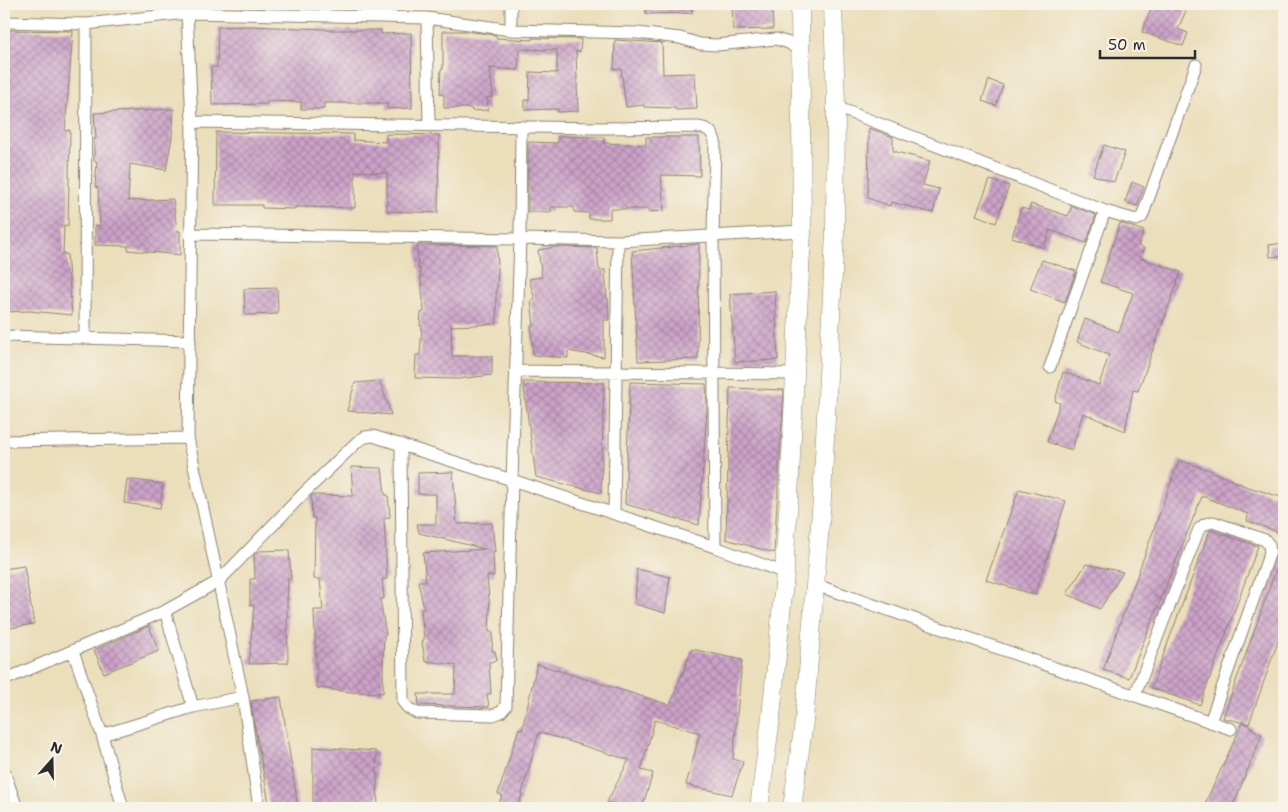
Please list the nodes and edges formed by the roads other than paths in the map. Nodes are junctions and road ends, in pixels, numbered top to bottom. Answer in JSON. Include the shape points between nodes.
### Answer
{"nodes":[{"id":1,"x":511,"y":4,"type":"edge"},
{"id":2,"x":800,"y":4,"type":"edge"},
{"id":3,"x":833,"y":4,"type":"edge"},
{"id":4,"x":187,"y":8,"type":"edge"},
{"id":5,"x":427,"y":18,"type":"junction"},
{"id":6,"x":4,"y":22,"type":"edge"},
{"id":7,"x":86,"y":24,"type":"junction"},
{"id":8,"x":510,"y":30,"type":"junction"},
{"id":9,"x":801,"y":52,"type":"junction"},
{"id":10,"x":1196,"y":65,"type":"dead end"},
{"id":11,"x":836,"y":107,"type":"junction"},
{"id":12,"x":192,"y":122,"type":"junction"},
{"id":13,"x":429,"y":125,"type":"junction"},
{"id":14,"x":521,"y":127,"type":"junction"},
{"id":15,"x":1104,"y":211,"type":"junction"},
{"id":16,"x":802,"y":231,"type":"junction"},
{"id":17,"x":191,"y":234,"type":"junction"},
{"id":18,"x":713,"y":236,"type":"junction"},
{"id":19,"x":520,"y":239,"type":"junction"},
{"id":20,"x":618,"y":241,"type":"junction"},
{"id":21,"x":4,"y":336,"type":"edge"},
{"id":22,"x":85,"y":338,"type":"junction"},
{"id":23,"x":190,"y":341,"type":"junction"},
{"id":24,"x":1050,"y":367,"type":"dead end"},
{"id":25,"x":516,"y":371,"type":"junction"},
{"id":26,"x":616,"y":372,"type":"junction"},
{"id":27,"x":715,"y":373,"type":"junction"},
{"id":28,"x":795,"y":374,"type":"junction"},
{"id":29,"x":188,"y":438,"type":"junction"},
{"id":30,"x":4,"y":440,"type":"edge"},
{"id":31,"x":401,"y":444,"type":"junction"},
{"id":32,"x":512,"y":480,"type":"junction"},
{"id":33,"x":614,"y":514,"type":"junction"},
{"id":34,"x":715,"y":547,"type":"junction"},
{"id":35,"x":785,"y":573,"type":"junction"},
{"id":36,"x":219,"y":581,"type":"junction"},
{"id":37,"x":816,"y":585,"type":"junction"},
{"id":38,"x":165,"y":611,"type":"junction"},
{"id":39,"x":73,"y":650,"type":"junction"},
{"id":40,"x":4,"y":680,"type":"edge"},
{"id":41,"x":1135,"y":695,"type":"junction"},
{"id":42,"x":243,"y":697,"type":"junction"},
{"id":43,"x":193,"y":707,"type":"junction"},
{"id":44,"x":1210,"y":722,"type":"junction"},
{"id":45,"x":1231,"y":729,"type":"dead end"},
{"id":46,"x":102,"y":735,"type":"junction"},
{"id":47,"x":4,"y":771,"type":"edge"},
{"id":48,"x":17,"y":808,"type":"edge"},
{"id":49,"x":123,"y":808,"type":"edge"},
{"id":50,"x":259,"y":808,"type":"edge"},
{"id":51,"x":758,"y":808,"type":"edge"},
{"id":52,"x":792,"y":808,"type":"edge"}],
"edges":[{"from":1,"to":8,"type":"street"},
{"from":2,"to":9,"type":"main road"},
{"from":3,"to":11,"type":"main road"},
{"from":4,"to":5,"type":"street"},
{"from":4,"to":7,"type":"street"},
{"from":4,"to":12,"type":"street"},
{"from":5,"to":8,"type":"street"},
{"from":5,"to":13,"type":"street"},
{"from":6,"to":7,"type":"street"},
{"from":7,"to":22,"type":"street"},
{"from":8,"to":9,"type":"street","via":[[637,33],[700,44],[776,39]]},
{"from":9,"to":16,"type":"main road"},
{"from":10,"to":15,"type":"street","via":[[1142,217],[1136,220]]},
{"from":11,"to":15,"type":"street"},
{"from":11,"to":37,"type":"main road","via":[[834,241]]},
{"from":12,"to":13,"type":"street"},
{"from":12,"to":17,"type":"street"},
{"from":13,"to":14,"type":"street"},
{"from":14,"to":18,"type":"street","via":[[698,127],[710,130],[715,141]]},
{"from":14,"to":19,"type":"street"},
{"from":15,"to":24,"type":"street"},
{"from":16,"to":18,"type":"street"},
{"from":16,"to":28,"type":"main road"},
{"from":17,"to":19,"type":"street"},
{"from":17,"to":23,"type":"street"},
{"from":18,"to":20,"type":"street"},
{"from":18,"to":27,"type":"street"},
{"from":19,"to":20,"type":"street"},
{"from":19,"to":25,"type":"street"},
{"from":20,"to":26,"type":"street"},
{"from":21,"to":22,"type":"street"},
{"from":22,"to":23,"type":"street"},
{"from":23,"to":29,"type":"street"},
{"from":25,"to":26,"type":"street"},
{"from":25,"to":32,"type":"street"},
{"from":26,"to":27,"type":"street"},
{"from":26,"to":33,"type":"street"},
{"from":27,"to":28,"type":"street"},
{"from":27,"to":34,"type":"street"},
{"from":28,"to":35,"type":"main road"},
{"from":29,"to":30,"type":"street"},
{"from":29,"to":36,"type":"street"},
{"from":31,"to":32,"type":"street"},
{"from":31,"to":32,"type":"street","via":[[403,702],[417,713],[494,715],[506,706]]},
{"from":31,"to":36,"type":"street","via":[[373,436],[357,442]]},
{"from":32,"to":33,"type":"street"},
{"from":33,"to":34,"type":"street"},
{"from":34,"to":35,"type":"street"},
{"from":35,"to":51,"type":"main road","via":[[771,717]]},
{"from":36,"to":38,"type":"street"},
{"from":36,"to":42,"type":"street"},
{"from":37,"to":41,"type":"street"},
{"from":37,"to":52,"type":"main road","via":[[804,721]]},
{"from":38,"to":39,"type":"street"},
{"from":38,"to":43,"type":"street"},
{"from":39,"to":40,"type":"street"},
{"from":39,"to":46,"type":"street"},
{"from":41,"to":44,"type":"street"},
{"from":41,"to":44,"type":"street","via":[[1199,529],[1213,522],[1265,540],[1270,552]]},
{"from":42,"to":43,"type":"street"},
{"from":42,"to":50,"type":"street"},
{"from":43,"to":46,"type":"street"},
{"from":44,"to":45,"type":"street"},
{"from":46,"to":49,"type":"street"},
{"from":47,"to":48,"type":"street"}]}
